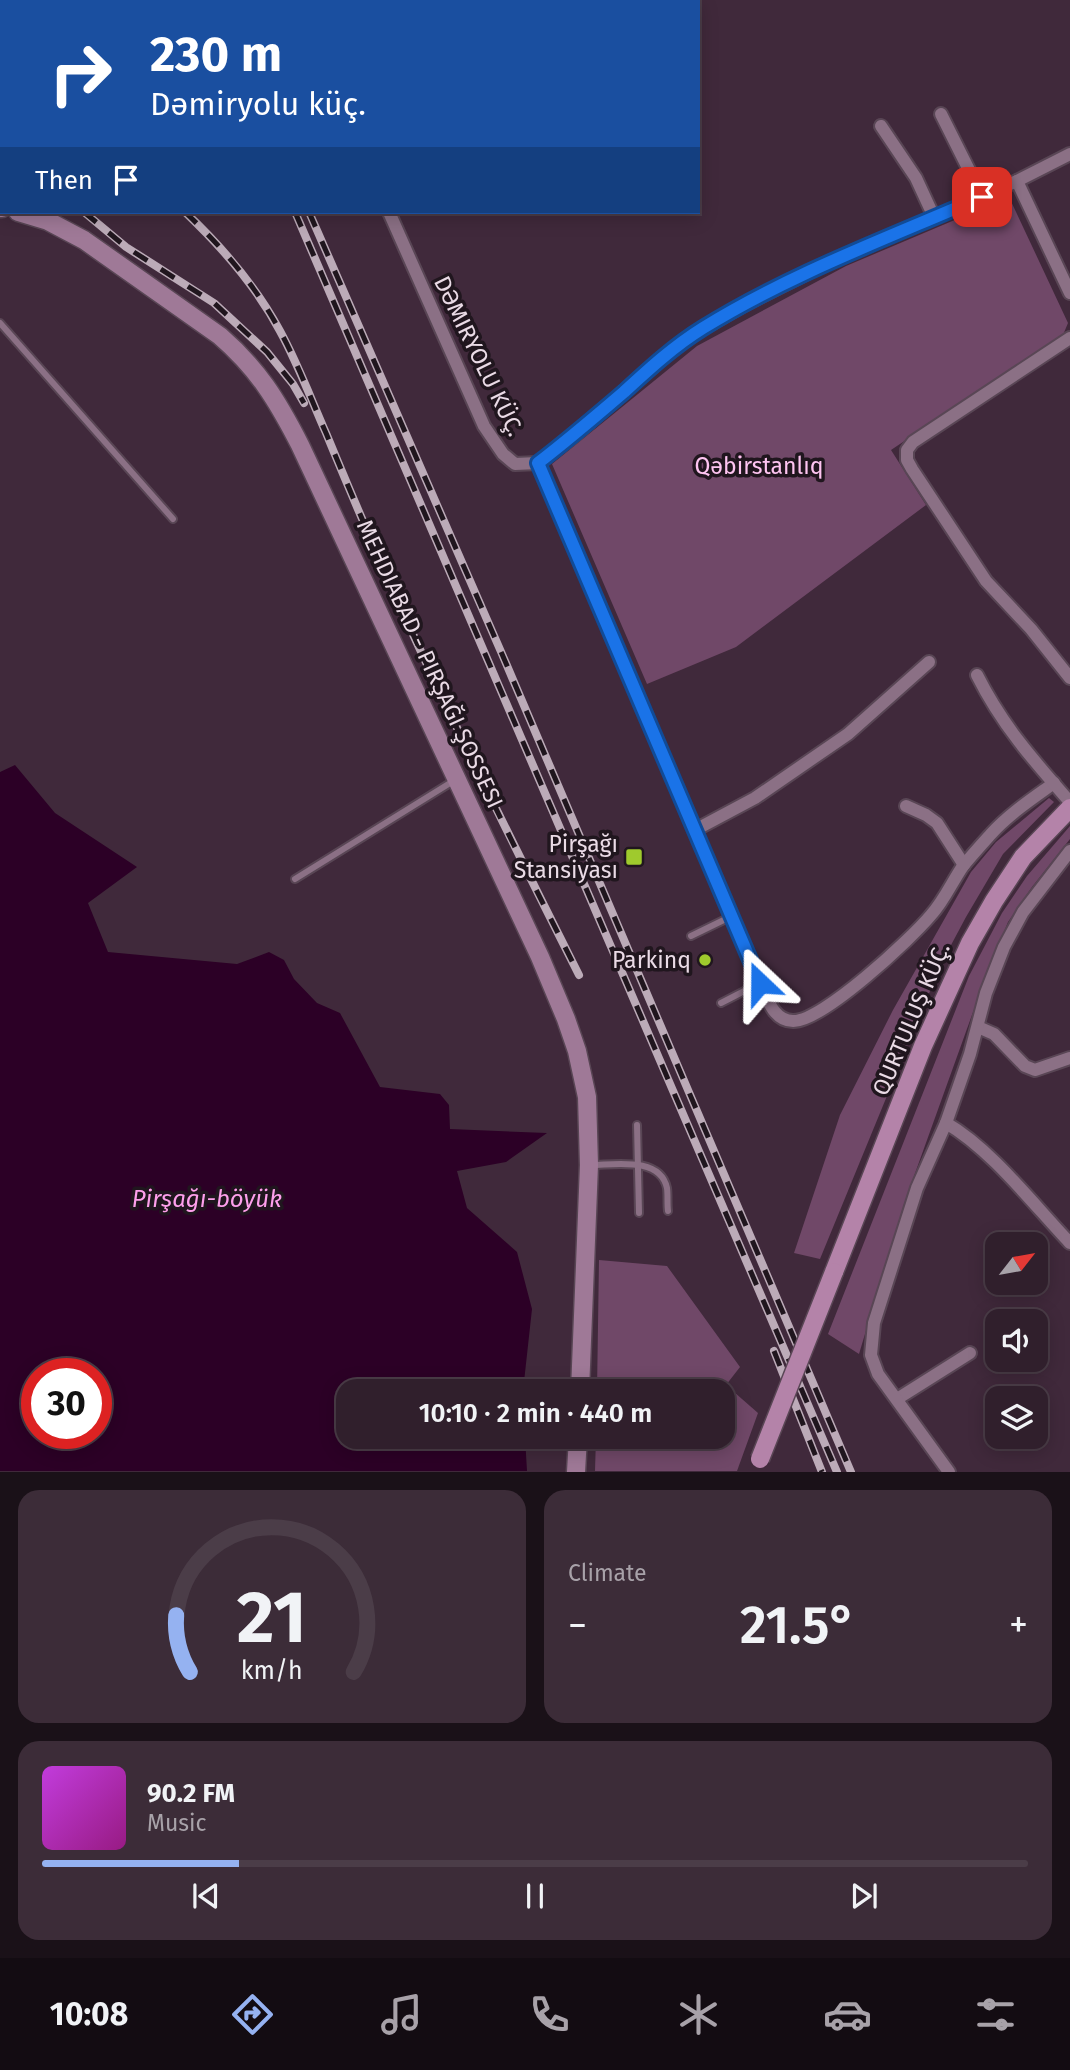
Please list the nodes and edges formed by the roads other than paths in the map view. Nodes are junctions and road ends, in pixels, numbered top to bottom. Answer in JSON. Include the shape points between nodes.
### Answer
{"nodes":[{"id":1,"x":942,"y":114,"type":"dead end"},
{"id":2,"x":881,"y":126,"type":"dead end"},
{"id":3,"x":1070,"y":154,"type":"edge"},
{"id":4,"x":1017,"y":181,"type":"junction"},
{"id":5,"x":982,"y":197,"type":"junction"},
{"id":6,"x":28,"y":214,"type":"edge"},
{"id":7,"x":390,"y":214,"type":"edge"},
{"id":8,"x":934,"y":217,"type":"junction"},
{"id":9,"x":1070,"y":293,"type":"edge"},
{"id":10,"x":0,"y":323,"type":"edge"},
{"id":11,"x":1070,"y":338,"type":"edge"},
{"id":12,"x":538,"y":463,"type":"junction"},
{"id":13,"x":173,"y":519,"type":"dead end"},
{"id":14,"x":929,"y":662,"type":"dead end"},
{"id":15,"x":977,"y":675,"type":"dead end"},
{"id":16,"x":1070,"y":678,"type":"edge"},
{"id":17,"x":457,"y":779,"type":"junction"},
{"id":18,"x":1054,"y":783,"type":"junction"},
{"id":19,"x":1070,"y":802,"type":"edge"},
{"id":20,"x":906,"y":806,"type":"dead end"},
{"id":21,"x":1070,"y":808,"type":"edge"},
{"id":22,"x":695,"y":830,"type":"junction"},
{"id":23,"x":1068,"y":860,"type":"edge"},
{"id":24,"x":964,"y":865,"type":"junction"},
{"id":25,"x":295,"y":879,"type":"dead end"},
{"id":26,"x":732,"y":916,"type":"junction"},
{"id":27,"x":691,"y":936,"type":"dead end"},
{"id":28,"x":760,"y":983,"type":"junction"},
{"id":29,"x":721,"y":1003,"type":"dead end"},
{"id":30,"x":978,"y":1027,"type":"junction"},
{"id":31,"x":1070,"y":1058,"type":"edge"},
{"id":32,"x":946,"y":1123,"type":"junction"},
{"id":33,"x":637,"y":1125,"type":"dead end"},
{"id":34,"x":589,"y":1165,"type":"junction"},
{"id":35,"x":638,"y":1165,"type":"junction"},
{"id":36,"x":668,"y":1211,"type":"dead end"},
{"id":37,"x":639,"y":1213,"type":"dead end"},
{"id":38,"x":1070,"y":1243,"type":"edge"},
{"id":39,"x":970,"y":1353,"type":"dead end"},
{"id":40,"x":580,"y":1379,"type":"edge"},
{"id":41,"x":897,"y":1399,"type":"junction"},
{"id":42,"x":577,"y":1449,"type":"edge"},
{"id":43,"x":757,"y":1465,"type":"edge"},
{"id":44,"x":576,"y":1472,"type":"edge"},
{"id":45,"x":949,"y":1472,"type":"edge"}],
"edges":[{"from":1,"to":5,"type":"street"},
{"from":2,"to":8,"type":"street","via":[[916,178]]},
{"from":3,"to":4,"type":"street","name":"DƏMIRYOLU KÜÇ."},
{"from":4,"to":5,"type":"street","name":"DƏMIRYOLU KÜÇ."},
{"from":4,"to":9,"type":"street"},
{"from":5,"to":8,"type":"street","name":"DƏMIRYOLU KÜÇ."},
{"from":6,"to":17,"type":"main road","via":[[117,261],[220,335],[258,374],[300,444]]},
{"from":7,"to":12,"type":"street","name":"DƏMIRYOLU KÜÇ.","via":[[484,426],[514,464]]},
{"from":8,"to":12,"type":"street","name":"DƏMIRYOLU KÜÇ.","via":[[815,269],[702,329]]},
{"from":10,"to":13,"type":"lane"},
{"from":11,"to":16,"type":"street","via":[[906,450],[912,470],[973,563]]},
{"from":12,"to":22,"type":"street"},
{"from":14,"to":22,"type":"street","via":[[848,734],[755,797]]},
{"from":15,"to":18,"type":"street","via":[[1009,730]]},
{"from":17,"to":25,"type":"lane"},
{"from":17,"to":34,"type":"main road","via":[[566,1019],[587,1097]]},
{"from":18,"to":19,"type":"street"},
{"from":18,"to":24,"type":"street","via":[[993,831]]},
{"from":20,"to":24,"type":"street","via":[[937,823]]},
{"from":21,"to":43,"type":"main road","name":"QURTULUŞ KÜÇ.","bridge":true,"via":[[1023,857],[970,943],[923,1046]]},
{"from":22,"to":26,"type":"street"},
{"from":23,"to":30,"type":"street","via":[[1023,912],[1004,947]]},
{"from":24,"to":28,"type":"street","via":[[921,926],[831,1005],[803,1019],[783,1019],[774,1013]]},
{"from":26,"to":27,"type":"lane"},
{"from":26,"to":28,"type":"street"},
{"from":28,"to":29,"type":"lane"},
{"from":30,"to":31,"type":"street","via":[[994,1034],[1025,1066],[1035,1070]]},
{"from":30,"to":32,"type":"street"},
{"from":32,"to":38,"type":"street","via":[[982,1149]]},
{"from":32,"to":41,"type":"street","via":[[917,1188],[874,1323],[871,1355],[877,1374]]},
{"from":33,"to":35,"type":"lane"},
{"from":34,"to":35,"type":"lane"},
{"from":34,"to":40,"type":"main road"},
{"from":35,"to":36,"type":"lane","via":[[650,1167],[664,1181]]},
{"from":35,"to":37,"type":"lane"},
{"from":39,"to":41,"type":"street"},
{"from":41,"to":45,"type":"street"},
{"from":42,"to":44,"type":"main road"}]}
